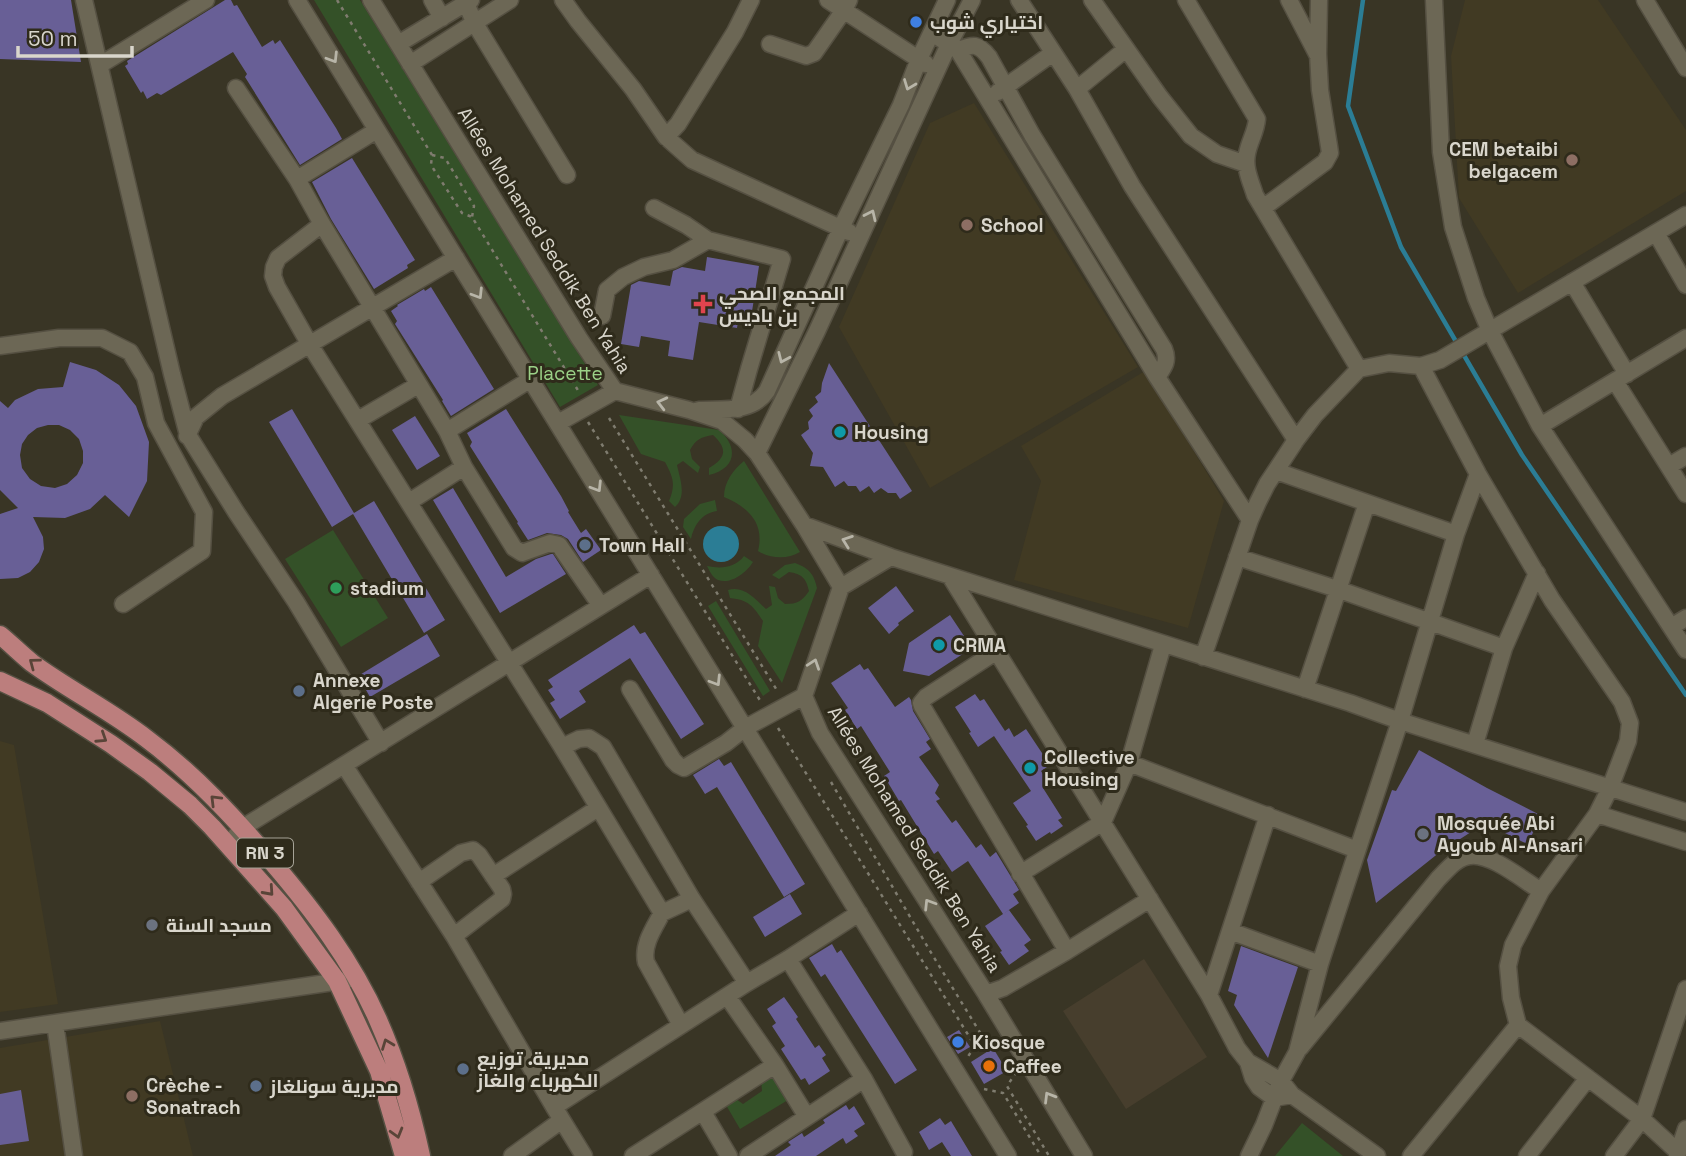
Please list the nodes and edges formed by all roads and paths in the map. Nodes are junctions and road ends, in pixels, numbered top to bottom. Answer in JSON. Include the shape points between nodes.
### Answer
{"nodes":[{"id":1,"x":84,"y":0,"type":"edge"},
{"id":2,"x":206,"y":0,"type":"edge"},
{"id":3,"x":297,"y":0,"type":"edge"},
{"id":4,"x":337,"y":0,"type":"edge"},
{"id":5,"x":371,"y":0,"type":"edge"},
{"id":6,"x":432,"y":0,"type":"edge"},
{"id":7,"x":510,"y":0,"type":"edge"},
{"id":8,"x":563,"y":0,"type":"edge"},
{"id":9,"x":751,"y":0,"type":"edge"},
{"id":10,"x":828,"y":0,"type":"edge"},
{"id":11,"x":947,"y":0,"type":"edge"},
{"id":12,"x":972,"y":0,"type":"edge"},
{"id":13,"x":1019,"y":0,"type":"edge"},
{"id":14,"x":1091,"y":0,"type":"edge"},
{"id":15,"x":1186,"y":0,"type":"edge"},
{"id":16,"x":1289,"y":0,"type":"edge"},
{"id":17,"x":1319,"y":0,"type":"edge"},
{"id":18,"x":1434,"y":0,"type":"edge"},
{"id":19,"x":1645,"y":0,"type":"edge"},
{"id":20,"x":468,"y":2,"type":"edge"},
{"id":21,"x":846,"y":5,"type":"edge"},
{"id":22,"x":442,"y":18,"type":"junction"},
{"id":23,"x":474,"y":22,"type":"junction"},
{"id":24,"x":932,"y":33,"type":"junction"},
{"id":25,"x":398,"y":44,"type":"junction"},
{"id":26,"x":770,"y":44,"type":"dead end"},
{"id":27,"x":954,"y":47,"type":"junction"},
{"id":28,"x":1126,"y":49,"type":"junction"},
{"id":29,"x":1053,"y":52,"type":"junction"},
{"id":30,"x":1318,"y":54,"type":"junction"},
{"id":31,"x":919,"y":59,"type":"junction"},
{"id":32,"x":410,"y":64,"type":"junction"},
{"id":33,"x":100,"y":65,"type":"junction"},
{"id":34,"x":1686,"y":68,"type":"edge"},
{"id":35,"x":937,"y":72,"type":"junction"},
{"id":36,"x":1005,"y":87,"type":"junction"},
{"id":37,"x":236,"y":88,"type":"dead end"},
{"id":38,"x":1077,"y":89,"type":"junction"},
{"id":39,"x":988,"y":98,"type":"junction"},
{"id":40,"x":377,"y":130,"type":"junction"},
{"id":41,"x":666,"y":137,"type":"junction"},
{"id":42,"x":883,"y":142,"type":"junction"},
{"id":43,"x":900,"y":152,"type":"junction"},
{"id":44,"x":432,"y":155,"type":"junction"},
{"id":45,"x":1246,"y":164,"type":"junction"},
{"id":46,"x":567,"y":175,"type":"dead end"},
{"id":47,"x":297,"y":179,"type":"junction"},
{"id":48,"x":654,"y":208,"type":"dead end"},
{"id":49,"x":1263,"y":208,"type":"junction"},
{"id":50,"x":1686,"y":215,"type":"edge"},
{"id":51,"x":472,"y":217,"type":"junction"},
{"id":52,"x":322,"y":224,"type":"junction"},
{"id":53,"x":841,"y":228,"type":"junction"},
{"id":54,"x":1656,"y":233,"type":"junction"},
{"id":55,"x":860,"y":239,"type":"junction"},
{"id":56,"x":708,"y":240,"type":"junction"},
{"id":57,"x":456,"y":258,"type":"junction"},
{"id":58,"x":1572,"y":282,"type":"junction"},
{"id":59,"x":1686,"y":285,"type":"edge"},
{"id":60,"x":372,"y":307,"type":"junction"},
{"id":61,"x":602,"y":316,"type":"dead end"},
{"id":62,"x":1490,"y":331,"type":"junction"},
{"id":63,"x":1686,"y":338,"type":"edge"},
{"id":64,"x":310,"y":345,"type":"junction"},
{"id":65,"x":0,"y":346,"type":"edge"},
{"id":66,"x":1421,"y":366,"type":"junction"},
{"id":67,"x":1359,"y":369,"type":"junction"},
{"id":68,"x":1157,"y":377,"type":"junction"},
{"id":69,"x":1621,"y":377,"type":"junction"},
{"id":70,"x":531,"y":379,"type":"junction"},
{"id":71,"x":418,"y":385,"type":"junction"},
{"id":72,"x":615,"y":391,"type":"junction"},
{"id":73,"x":580,"y":395,"type":"dead end"},
{"id":74,"x":738,"y":409,"type":"junction"},
{"id":75,"x":689,"y":410,"type":"junction"},
{"id":76,"x":609,"y":418,"type":"dead end"},
{"id":77,"x":358,"y":420,"type":"junction"},
{"id":78,"x":588,"y":422,"type":"dead end"},
{"id":79,"x":558,"y":424,"type":"junction"},
{"id":80,"x":1539,"y":426,"type":"junction"},
{"id":81,"x":447,"y":431,"type":"junction"},
{"id":82,"x":184,"y":438,"type":"junction"},
{"id":83,"x":1296,"y":440,"type":"junction"},
{"id":84,"x":757,"y":453,"type":"junction"},
{"id":85,"x":1686,"y":456,"type":"edge"},
{"id":86,"x":1669,"y":466,"type":"junction"},
{"id":87,"x":464,"y":467,"type":"junction"},
{"id":88,"x":1276,"y":471,"type":"junction"},
{"id":89,"x":1478,"y":474,"type":"junction"},
{"id":90,"x":1686,"y":494,"type":"edge"},
{"id":91,"x":409,"y":502,"type":"junction"},
{"id":92,"x":1367,"y":503,"type":"junction"},
{"id":93,"x":1250,"y":520,"type":"junction"},
{"id":94,"x":804,"y":526,"type":"junction"},
{"id":95,"x":1457,"y":534,"type":"junction"},
{"id":96,"x":891,"y":557,"type":"junction"},
{"id":97,"x":1237,"y":558,"type":"junction"},
{"id":98,"x":1537,"y":573,"type":"junction"},
{"id":99,"x":651,"y":575,"type":"junction"},
{"id":100,"x":950,"y":576,"type":"junction"},
{"id":101,"x":841,"y":587,"type":"junction"},
{"id":102,"x":1337,"y":589,"type":"junction"},
{"id":103,"x":123,"y":604,"type":"dead end"},
{"id":104,"x":601,"y":606,"type":"junction"},
{"id":105,"x":1686,"y":618,"type":"edge"},
{"id":106,"x":1430,"y":622,"type":"junction"},
{"id":107,"x":1671,"y":627,"type":"junction"},
{"id":108,"x":0,"y":635,"type":"edge"},
{"id":109,"x":1163,"y":645,"type":"junction"},
{"id":110,"x":1504,"y":648,"type":"junction"},
{"id":111,"x":1686,"y":650,"type":"edge"},
{"id":112,"x":997,"y":652,"type":"junction"},
{"id":113,"x":1203,"y":657,"type":"junction"},
{"id":114,"x":509,"y":663,"type":"junction"},
{"id":115,"x":0,"y":681,"type":"edge"},
{"id":116,"x":1305,"y":689,"type":"junction"},
{"id":117,"x":630,"y":690,"type":"dead end"},
{"id":118,"x":804,"y":696,"type":"junction"},
{"id":119,"x":786,"y":705,"type":"junction"},
{"id":120,"x":769,"y":715,"type":"junction"},
{"id":121,"x":1400,"y":721,"type":"junction"},
{"id":122,"x":745,"y":728,"type":"junction"},
{"id":123,"x":381,"y":743,"type":"junction"},
{"id":124,"x":1475,"y":744,"type":"junction"},
{"id":125,"x":562,"y":747,"type":"junction"},
{"id":126,"x":1129,"y":762,"type":"junction"},
{"id":127,"x":344,"y":765,"type":"junction"},
{"id":128,"x":828,"y":777,"type":"dead end"},
{"id":129,"x":1610,"y":788,"type":"junction"},
{"id":130,"x":598,"y":808,"type":"junction"},
{"id":131,"x":1686,"y":813,"type":"edge"},
{"id":132,"x":1597,"y":814,"type":"junction"},
{"id":133,"x":1268,"y":815,"type":"junction"},
{"id":134,"x":1103,"y":822,"type":"junction"},
{"id":135,"x":242,"y":828,"type":"junction"},
{"id":136,"x":1686,"y":842,"type":"edge"},
{"id":137,"x":228,"y":845,"type":"junction"},
{"id":138,"x":1357,"y":850,"type":"junction"},
{"id":139,"x":1020,"y":874,"type":"junction"},
{"id":140,"x":493,"y":876,"type":"junction"},
{"id":141,"x":419,"y":882,"type":"junction"},
{"id":142,"x":1541,"y":891,"type":"junction"},
{"id":143,"x":692,"y":899,"type":"junction"},
{"id":144,"x":1150,"y":899,"type":"junction"},
{"id":145,"x":662,"y":913,"type":"junction"},
{"id":146,"x":859,"y":913,"type":"junction"},
{"id":147,"x":1230,"y":932,"type":"junction"},
{"id":148,"x":454,"y":936,"type":"junction"},
{"id":149,"x":1066,"y":951,"type":"junction"},
{"id":150,"x":788,"y":959,"type":"junction"},
{"id":151,"x":1320,"y":964,"type":"junction"},
{"id":152,"x":356,"y":979,"type":"junction"},
{"id":153,"x":337,"y":981,"type":"junction"},
{"id":154,"x":747,"y":983,"type":"junction"},
{"id":155,"x":1686,"y":989,"type":"edge"},
{"id":156,"x":986,"y":994,"type":"junction"},
{"id":157,"x":1209,"y":995,"type":"junction"},
{"id":158,"x":726,"y":996,"type":"junction"},
{"id":159,"x":55,"y":1023,"type":"junction"},
{"id":160,"x":681,"y":1025,"type":"junction"},
{"id":161,"x":1518,"y":1025,"type":"junction"},
{"id":162,"x":0,"y":1031,"type":"edge"},
{"id":163,"x":994,"y":1039,"type":"dead end"},
{"id":164,"x":1297,"y":1052,"type":"junction"},
{"id":165,"x":965,"y":1062,"type":"dead end"},
{"id":166,"x":1008,"y":1062,"type":"dead end"},
{"id":167,"x":1248,"y":1062,"type":"junction"},
{"id":168,"x":775,"y":1065,"type":"junction"},
{"id":169,"x":1588,"y":1078,"type":"junction"},
{"id":170,"x":864,"y":1079,"type":"junction"},
{"id":171,"x":1281,"y":1081,"type":"junction"},
{"id":172,"x":982,"y":1089,"type":"dead end"},
{"id":173,"x":1292,"y":1095,"type":"junction"},
{"id":174,"x":1274,"y":1098,"type":"junction"},
{"id":175,"x":397,"y":1103,"type":"junction"},
{"id":176,"x":703,"y":1112,"type":"junction"},
{"id":177,"x":558,"y":1114,"type":"junction"},
{"id":178,"x":807,"y":1117,"type":"junction"},
{"id":179,"x":1642,"y":1119,"type":"junction"},
{"id":180,"x":1686,"y":1129,"type":"edge"},
{"id":181,"x":657,"y":1150,"type":"edge"},
{"id":182,"x":904,"y":1152,"type":"dead end"},
{"id":183,"x":1680,"y":1152,"type":"edge"},
{"id":184,"x":74,"y":1156,"type":"edge"},
{"id":185,"x":404,"y":1156,"type":"edge"},
{"id":186,"x":421,"y":1156,"type":"edge"},
{"id":187,"x":512,"y":1156,"type":"edge"},
{"id":188,"x":584,"y":1156,"type":"edge"},
{"id":189,"x":633,"y":1156,"type":"edge"},
{"id":190,"x":729,"y":1156,"type":"edge"},
{"id":191,"x":748,"y":1156,"type":"edge"},
{"id":192,"x":1008,"y":1156,"type":"edge"},
{"id":193,"x":1041,"y":1156,"type":"edge"},
{"id":194,"x":1049,"y":1156,"type":"edge"},
{"id":195,"x":1084,"y":1156,"type":"edge"},
{"id":196,"x":1249,"y":1156,"type":"edge"},
{"id":197,"x":1377,"y":1156,"type":"edge"},
{"id":198,"x":1411,"y":1156,"type":"edge"},
{"id":199,"x":1527,"y":1156,"type":"edge"},
{"id":200,"x":1614,"y":1156,"type":"edge"}],
"edges":[{"from":1,"to":33,"type":"street"},
{"from":2,"to":33,"type":"street"},
{"from":3,"to":40,"type":"street","one_way":true},
{"from":4,"to":44,"type":"path"},
{"from":5,"to":25,"type":"street","name":"Allées Mohamed Seddik Ben Yahia"},
{"from":6,"to":22,"type":"street"},
{"from":7,"to":23,"type":"street"},
{"from":8,"to":41,"type":"street"},
{"from":9,"to":41,"type":"street"},
{"from":10,"to":21,"type":"street"},
{"from":11,"to":24,"type":"street"},
{"from":12,"to":27,"type":"street"},
{"from":13,"to":29,"type":"street"},
{"from":14,"to":28,"type":"street"},
{"from":15,"to":45,"type":"street","via":[[1257,119]]},
{"from":16,"to":30,"type":"street"},
{"from":17,"to":30,"type":"street"},
{"from":18,"to":62,"type":"street","via":[[1441,152],[1453,227]]},
{"from":19,"to":34,"type":"street"},
{"from":20,"to":22,"type":"street"},
{"from":20,"to":23,"type":"street"},
{"from":21,"to":26,"type":"street","via":[[814,53],[806,56]]},
{"from":21,"to":31,"type":"street"},
{"from":22,"to":25,"type":"street"},
{"from":23,"to":32,"type":"street"},
{"from":23,"to":46,"type":"street"},
{"from":24,"to":27,"type":"street"},
{"from":24,"to":31,"type":"street"},
{"from":25,"to":32,"type":"street","name":"Allées Mohamed Seddik Ben Yahia"},
{"from":27,"to":35,"type":"street"},
{"from":27,"to":36,"type":"street","via":[[982,49]]},
{"from":27,"to":39,"type":"street"},
{"from":28,"to":38,"type":"street"},
{"from":28,"to":45,"type":"street","via":[[1192,136],[1217,154]]},
{"from":29,"to":36,"type":"street"},
{"from":29,"to":38,"type":"street"},
{"from":30,"to":49,"type":"street","via":[[1330,153],[1325,162]]},
{"from":31,"to":35,"type":"street"},
{"from":31,"to":42,"type":"street","one_way":true},
{"from":32,"to":72,"type":"street","name":"Allées Mohamed Seddik Ben Yahia"},
{"from":33,"to":82,"type":"street"},
{"from":35,"to":43,"type":"street"},
{"from":36,"to":39,"type":"street"},
{"from":36,"to":68,"type":"street","via":[[1164,349],[1167,363]]},
{"from":37,"to":47,"type":"street"},
{"from":38,"to":83,"type":"street","via":[[1132,186]]},
{"from":39,"to":68,"type":"street"},
{"from":40,"to":47,"type":"street"},
{"from":40,"to":57,"type":"street"},
{"from":41,"to":53,"type":"street","via":[[692,160]]},
{"from":42,"to":43,"type":"street"},
{"from":42,"to":53,"type":"street"},
{"from":55,"to":43,"type":"street","one_way":true},
{"from":44,"to":51,"type":"path","via":[[431,165],[462,214]]},
{"from":44,"to":51,"type":"path","via":[[445,158],[474,206]]},
{"from":45,"to":49,"type":"street"},
{"from":47,"to":52,"type":"street"},
{"from":48,"to":56,"type":"street"},
{"from":49,"to":67,"type":"street"},
{"from":50,"to":54,"type":"street"},
{"from":51,"to":73,"type":"path"},
{"from":52,"to":60,"type":"street"},
{"from":52,"to":64,"type":"street","via":[[278,258],[273,276]]},
{"from":53,"to":55,"type":"street"},
{"from":53,"to":74,"type":"street","one_way":true,"via":[[767,391],[755,403]]},
{"from":54,"to":58,"type":"street"},
{"from":54,"to":59,"type":"street"},
{"from":55,"to":84,"type":"street"},
{"from":56,"to":61,"type":"street","via":[[673,260],[623,277],[607,290]]},
{"from":56,"to":74,"type":"street","via":[[782,259]]},
{"from":57,"to":60,"type":"street"},
{"from":57,"to":70,"type":"street","one_way":true},
{"from":58,"to":62,"type":"street"},
{"from":58,"to":69,"type":"street"},
{"from":60,"to":64,"type":"street"},
{"from":60,"to":71,"type":"street"},
{"from":62,"to":66,"type":"street"},
{"from":62,"to":80,"type":"street"},
{"from":63,"to":69,"type":"street"},
{"from":64,"to":77,"type":"street"},
{"from":64,"to":82,"type":"street","via":[[222,396],[196,417]]},
{"from":65,"to":103,"type":"street","via":[[102,338],[130,352],[145,377],[156,424],[204,512],[202,551]]},
{"from":66,"to":67,"type":"street","via":[[1389,363]]},
{"from":66,"to":89,"type":"street"},
{"from":67,"to":83,"type":"street"},
{"from":68,"to":93,"type":"street"},
{"from":69,"to":80,"type":"street"},
{"from":69,"to":86,"type":"street"},
{"from":70,"to":79,"type":"street"},
{"from":70,"to":81,"type":"street"},
{"from":71,"to":77,"type":"street"},
{"from":71,"to":81,"type":"street"},
{"from":75,"to":72,"type":"street","name":"Allées Mohamed Seddik Ben Yahia","one_way":true},
{"from":72,"to":79,"type":"street"},
{"from":74,"to":75,"type":"street"},
{"from":75,"to":84,"type":"street","name":"Allées Mohamed Seddik Ben Yahia","via":[[722,421]]},
{"from":76,"to":119,"type":"path"},
{"from":77,"to":91,"type":"street"},
{"from":78,"to":120,"type":"path"},
{"from":79,"to":99,"type":"street","one_way":true},
{"from":80,"to":107,"type":"street"},
{"from":81,"to":87,"type":"street"},
{"from":82,"to":123,"type":"street","via":[[296,602]]},
{"from":83,"to":88,"type":"street"},
{"from":84,"to":94,"type":"street","name":"Allées Mohamed Seddik Ben Yahia"},
{"from":85,"to":86,"type":"street"},
{"from":86,"to":90,"type":"street"},
{"from":87,"to":91,"type":"street"},
{"from":87,"to":104,"type":"street","via":[[514,548],[522,553],[550,543],[559,545]]},
{"from":88,"to":92,"type":"street"},
{"from":88,"to":93,"type":"street"},
{"from":89,"to":95,"type":"street"},
{"from":89,"to":98,"type":"street"},
{"from":91,"to":114,"type":"street"},
{"from":92,"to":95,"type":"street"},
{"from":92,"to":102,"type":"street"},
{"from":93,"to":97,"type":"street"},
{"from":96,"to":94,"type":"street","one_way":true},
{"from":94,"to":101,"type":"street","name":"Allées Mohamed Seddik Ben Yahia"},
{"from":95,"to":106,"type":"street"},
{"from":96,"to":100,"type":"street"},
{"from":96,"to":101,"type":"street"},
{"from":97,"to":102,"type":"street"},
{"from":97,"to":113,"type":"street"},
{"from":98,"to":110,"type":"street"},
{"from":98,"to":129,"type":"street","via":[[1622,702],[1630,723]]},
{"from":99,"to":104,"type":"street"},
{"from":99,"to":122,"type":"street","one_way":true},
{"from":100,"to":109,"type":"street"},
{"from":100,"to":112,"type":"street"},
{"from":118,"to":101,"type":"street","name":"Allées Mohamed Seddik Ben Yahia","one_way":true},
{"from":102,"to":106,"type":"street"},
{"from":102,"to":116,"type":"street"},
{"from":104,"to":114,"type":"street"},
{"from":105,"to":107,"type":"street"},
{"from":106,"to":110,"type":"street"},
{"from":106,"to":121,"type":"street"},
{"from":107,"to":111,"type":"street"},
{"from":135,"to":108,"type":"main road","number":"RN 3","one_way":true,"via":[[148,739]]},
{"from":109,"to":113,"type":"street"},
{"from":109,"to":126,"type":"street"},
{"from":110,"to":124,"type":"street"},
{"from":112,"to":134,"type":"street"},
{"from":112,"to":139,"type":"street","via":[[921,703]]},
{"from":113,"to":116,"type":"street"},
{"from":114,"to":123,"type":"street"},
{"from":114,"to":125,"type":"street"},
{"from":115,"to":137,"type":"main road","number":"RN 3","one_way":true,"via":[[47,703],[141,765],[190,805]]},
{"from":116,"to":121,"type":"street"},
{"from":117,"to":122,"type":"street","via":[[673,760],[684,768]]},
{"from":118,"to":119,"type":"street"},
{"from":156,"to":118,"type":"street","name":"Allées Mohamed Seddik Ben Yahia","one_way":true,"via":[[820,733]]},
{"from":119,"to":120,"type":"street"},
{"from":120,"to":122,"type":"street"},
{"from":120,"to":165,"type":"path","via":[[975,1046]]},
{"from":121,"to":124,"type":"street"},
{"from":121,"to":138,"type":"street"},
{"from":122,"to":146,"type":"street"},
{"from":123,"to":127,"type":"street"},
{"from":124,"to":129,"type":"street"},
{"from":125,"to":130,"type":"street"},
{"from":125,"to":143,"type":"street","via":[[589,738],[603,747]]},
{"from":126,"to":133,"type":"street"},
{"from":126,"to":134,"type":"street"},
{"from":127,"to":135,"type":"street"},
{"from":127,"to":141,"type":"street"},
{"from":128,"to":163,"type":"path","via":[[984,1039]]},
{"from":129,"to":131,"type":"street"},
{"from":129,"to":132,"type":"street"},
{"from":130,"to":140,"type":"street"},
{"from":130,"to":145,"type":"street"},
{"from":132,"to":136,"type":"street"},
{"from":132,"to":142,"type":"street"},
{"from":133,"to":138,"type":"street"},
{"from":133,"to":147,"type":"street"},
{"from":134,"to":139,"type":"street"},
{"from":134,"to":144,"type":"street"},
{"from":135,"to":137,"type":"street"},
{"from":135,"to":152,"type":"main road","number":"RN 3","via":[[313,913]]},
{"from":137,"to":153,"type":"main road","number":"RN 3","one_way":true,"via":[[299,926]]},
{"from":138,"to":151,"type":"street"},
{"from":139,"to":149,"type":"street"},
{"from":140,"to":141,"type":"street","via":[[479,855],[468,850]]},
{"from":140,"to":148,"type":"street","via":[[502,889],[502,899]]},
{"from":141,"to":148,"type":"street"},
{"from":142,"to":161,"type":"street","via":[[1513,945],[1508,966]]},
{"from":142,"to":164,"type":"street","via":[[1492,860],[1469,856],[1453,863]]},
{"from":143,"to":145,"type":"street"},
{"from":143,"to":154,"type":"street"},
{"from":144,"to":149,"type":"street"},
{"from":144,"to":157,"type":"street"},
{"from":145,"to":160,"type":"street","via":[[644,956]]},
{"from":146,"to":150,"type":"street"},
{"from":146,"to":192,"type":"street"},
{"from":147,"to":151,"type":"street"},
{"from":147,"to":157,"type":"street"},
{"from":148,"to":177,"type":"street"},
{"from":149,"to":156,"type":"street"},
{"from":150,"to":154,"type":"street"},
{"from":150,"to":170,"type":"street"},
{"from":151,"to":164,"type":"street"},
{"from":152,"to":153,"type":"street"},
{"from":175,"to":152,"type":"main road","number":"RN 3","one_way":true,"via":[[394,1060]]},
{"from":153,"to":159,"type":"street"},
{"from":153,"to":175,"type":"main road","number":"RN 3"},
{"from":154,"to":158,"type":"street"},
{"from":155,"to":179,"type":"street"},
{"from":195,"to":156,"type":"street","name":"Allées Mohamed Seddik Ben Yahia","one_way":true},
{"from":157,"to":167,"type":"street"},
{"from":158,"to":160,"type":"street"},
{"from":158,"to":168,"type":"street"},
{"from":159,"to":162,"type":"street"},
{"from":159,"to":184,"type":"street"},
{"from":160,"to":177,"type":"street"},
{"from":161,"to":169,"type":"street"},
{"from":161,"to":198,"type":"street"},
{"from":164,"to":171,"type":"street"},
{"from":166,"to":194,"type":"path","via":[[1015,1074],[1007,1086]]},
{"from":167,"to":171,"type":"street"},
{"from":167,"to":174,"type":"street","via":[[1259,1087]]},
{"from":168,"to":176,"type":"street"},
{"from":168,"to":178,"type":"street"},
{"from":169,"to":179,"type":"street"},
{"from":169,"to":199,"type":"street"},
{"from":170,"to":178,"type":"street"},
{"from":170,"to":182,"type":"street"},
{"from":171,"to":173,"type":"street"},
{"from":171,"to":174,"type":"street"},
{"from":172,"to":193,"type":"path","via":[[1003,1093]]},
{"from":173,"to":174,"type":"street"},
{"from":173,"to":197,"type":"street"},
{"from":174,"to":196,"type":"street"},
{"from":175,"to":185,"type":"main road","number":"RN 3","one_way":true},
{"from":175,"to":186,"type":"main road","number":"RN 3"},
{"from":176,"to":181,"type":"street"},
{"from":176,"to":190,"type":"street"},
{"from":177,"to":187,"type":"street"},
{"from":177,"to":188,"type":"street"},
{"from":178,"to":191,"type":"street"},
{"from":179,"to":183,"type":"street"},
{"from":179,"to":200,"type":"street"},
{"from":180,"to":183,"type":"street"},
{"from":181,"to":189,"type":"street"}]}
